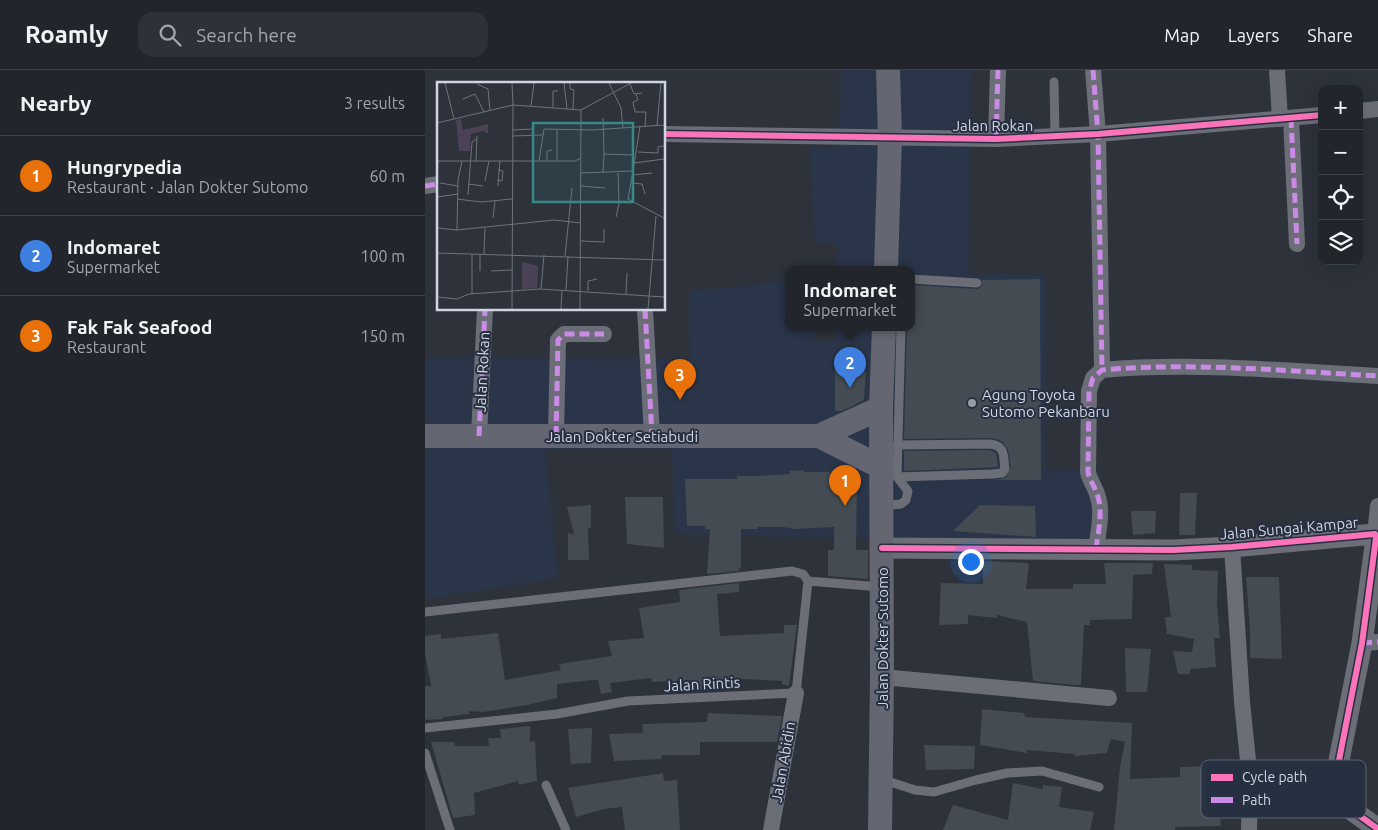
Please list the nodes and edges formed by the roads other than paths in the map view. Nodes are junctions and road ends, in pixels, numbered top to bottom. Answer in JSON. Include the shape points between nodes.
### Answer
{"nodes":[{"id":1,"x":888,"y":70,"type":"edge"},
{"id":2,"x":998,"y":70,"type":"edge"},
{"id":3,"x":1093,"y":70,"type":"edge"},
{"id":4,"x":1277,"y":70,"type":"edge"},
{"id":5,"x":1054,"y":82,"type":"dead end"},
{"id":6,"x":1378,"y":109,"type":"edge"},
{"id":7,"x":1363,"y":111,"type":"edge"},
{"id":8,"x":1318,"y":115,"type":"edge"},
{"id":9,"x":1285,"y":119,"type":"junction"},
{"id":10,"x":665,"y":134,"type":"edge"},
{"id":11,"x":1098,"y":134,"type":"junction"},
{"id":12,"x":1055,"y":136,"type":"junction"},
{"id":13,"x":890,"y":137,"type":"junction"},
{"id":14,"x":996,"y":139,"type":"junction"},
{"id":15,"x":1297,"y":244,"type":"dead end"},
{"id":16,"x":886,"y":266,"type":"edge"},
{"id":17,"x":915,"y":279,"type":"edge"},
{"id":18,"x":977,"y":283,"type":"dead end"},
{"id":19,"x":485,"y":310,"type":"edge"},
{"id":20,"x":645,"y":310,"type":"edge"},
{"id":21,"x":884,"y":331,"type":"edge"},
{"id":22,"x":901,"y":331,"type":"edge"},
{"id":23,"x":604,"y":334,"type":"dead end"},
{"id":24,"x":1102,"y":370,"type":"junction"},
{"id":25,"x":1378,"y":376,"type":"edge"},
{"id":26,"x":881,"y":408,"type":"junction"},
{"id":27,"x":425,"y":436,"type":"edge"},
{"id":28,"x":479,"y":436,"type":"junction"},
{"id":29,"x":556,"y":436,"type":"junction"},
{"id":30,"x":651,"y":436,"type":"junction"},
{"id":31,"x":819,"y":436,"type":"junction"},
{"id":32,"x":897,"y":445,"type":"junction"},
{"id":33,"x":889,"y":472,"type":"junction"},
{"id":34,"x":1378,"y":506,"type":"edge"},
{"id":35,"x":1375,"y":534,"type":"junction"},
{"id":36,"x":1231,"y":547,"type":"junction"},
{"id":37,"x":882,"y":548,"type":"junction"},
{"id":38,"x":1096,"y":549,"type":"junction"},
{"id":39,"x":1376,"y":570,"type":"edge"},
{"id":40,"x":808,"y":581,"type":"junction"},
{"id":41,"x":882,"y":587,"type":"junction"},
{"id":42,"x":425,"y":612,"type":"edge"},
{"id":43,"x":1370,"y":642,"type":"edge"},
{"id":44,"x":882,"y":677,"type":"junction"},
{"id":45,"x":796,"y":694,"type":"junction"},
{"id":46,"x":1109,"y":698,"type":"dead end"},
{"id":47,"x":425,"y":728,"type":"edge"},
{"id":48,"x":425,"y":753,"type":"edge"},
{"id":49,"x":1248,"y":760,"type":"edge"},
{"id":50,"x":1341,"y":760,"type":"edge"},
{"id":51,"x":881,"y":779,"type":"junction"},
{"id":52,"x":546,"y":785,"type":"dead end"},
{"id":53,"x":1099,"y":788,"type":"dead end"},
{"id":54,"x":1362,"y":818,"type":"edge"},
{"id":55,"x":1378,"y":829,"type":"edge"},
{"id":56,"x":450,"y":830,"type":"edge"},
{"id":57,"x":566,"y":830,"type":"edge"},
{"id":58,"x":771,"y":830,"type":"edge"},
{"id":59,"x":880,"y":830,"type":"edge"}],
"edges":[{"from":1,"to":13,"type":"main road"},
{"from":2,"to":14,"type":"street"},
{"from":3,"to":11,"type":"street"},
{"from":4,"to":9,"type":"street"},
{"from":5,"to":12,"type":"lane"},
{"from":6,"to":7,"type":"street"},
{"from":8,"to":9,"type":"street","name":"Jalan Rokan"},
{"from":9,"to":11,"type":"street","name":"Jalan Rokan"},
{"from":9,"to":15,"type":"street"},
{"from":10,"to":13,"type":"street","name":"Jalan Rokan"},
{"from":11,"to":12,"type":"street","name":"Jalan Rokan"},
{"from":11,"to":24,"type":"street"},
{"from":12,"to":14,"type":"street","name":"Jalan Rokan"},
{"from":13,"to":14,"type":"street","name":"Jalan Rokan"},
{"from":13,"to":16,"type":"main road"},
{"from":17,"to":18,"type":"lane"},
{"from":19,"to":28,"type":"street","name":"Jalan Rokan"},
{"from":20,"to":30,"type":"street"},
{"from":21,"to":26,"type":"main road","name":"Jalan Dokter Sutomo"},
{"from":22,"to":32,"type":"lane"},
{"from":23,"to":29,"type":"street","via":[[564,334],[558,340]]},
{"from":24,"to":25,"type":"street","via":[[1134,367],[1251,369]]},
{"from":24,"to":38,"type":"street","via":[[1093,378],[1089,391],[1088,472],[1100,508]]},
{"from":26,"to":31,"type":"main road","name":"Jalan Dokter Setiabudi"},
{"from":26,"to":33,"type":"main road","name":"Jalan Dokter Sutomo"},
{"from":27,"to":28,"type":"main road","name":"Jalan Dokter Setiabudi"},
{"from":28,"to":29,"type":"main road","name":"Jalan Dokter Setiabudi"},
{"from":29,"to":30,"type":"main road","name":"Jalan Dokter Setiabudi"},
{"from":30,"to":31,"type":"main road","name":"Jalan Dokter Setiabudi"},
{"from":31,"to":33,"type":"main road","name":"Jalan Dokter Setiabudi"},
{"from":32,"to":33,"type":"lane"},
{"from":32,"to":33,"type":"lane","via":[[998,445],[1003,451],[1005,469],[1003,473],[993,474]]},
{"from":33,"to":37,"type":"main road","name":"Jalan Dokter Sutomo","via":[[881,506]]},
{"from":34,"to":35,"type":"street"},
{"from":35,"to":36,"type":"street","name":"Jalan Sungai Kampar"},
{"from":35,"to":39,"type":"street","name":"Jalan Sungai Kampar"},
{"from":36,"to":38,"type":"street","name":"Jalan Sungai Kampar"},
{"from":36,"to":49,"type":"street"},
{"from":37,"to":38,"type":"street","name":"Jalan Sungai Kampar"},
{"from":37,"to":41,"type":"main road","name":"Jalan Dokter Sutomo"},
{"from":39,"to":43,"type":"street","name":"Jalan Sungai Kampar"},
{"from":40,"to":41,"type":"lane"},
{"from":40,"to":42,"type":"lane","via":[[803,574],[791,571]]},
{"from":40,"to":45,"type":"lane"},
{"from":41,"to":44,"type":"main road","name":"Jalan Dokter Sutomo"},
{"from":43,"to":50,"type":"street","name":"Jalan Sungai Kampar"},
{"from":44,"to":46,"type":"street"},
{"from":44,"to":51,"type":"main road","name":"Jalan Dokter Sutomo"},
{"from":45,"to":47,"type":"lane","name":"Jalan Rintis","via":[[628,701],[557,714]]},
{"from":45,"to":58,"type":"street","name":"Jalan Abidin"},
{"from":48,"to":56,"type":"lane"},
{"from":51,"to":53,"type":"lane","via":[[915,790],[934,792],[975,780],[1043,771]]},
{"from":51,"to":59,"type":"main road","name":"Jalan Dokter Sutomo"},
{"from":52,"to":57,"type":"lane"},
{"from":54,"to":55,"type":"street","name":"Jalan Sungai Kampar"}]}
